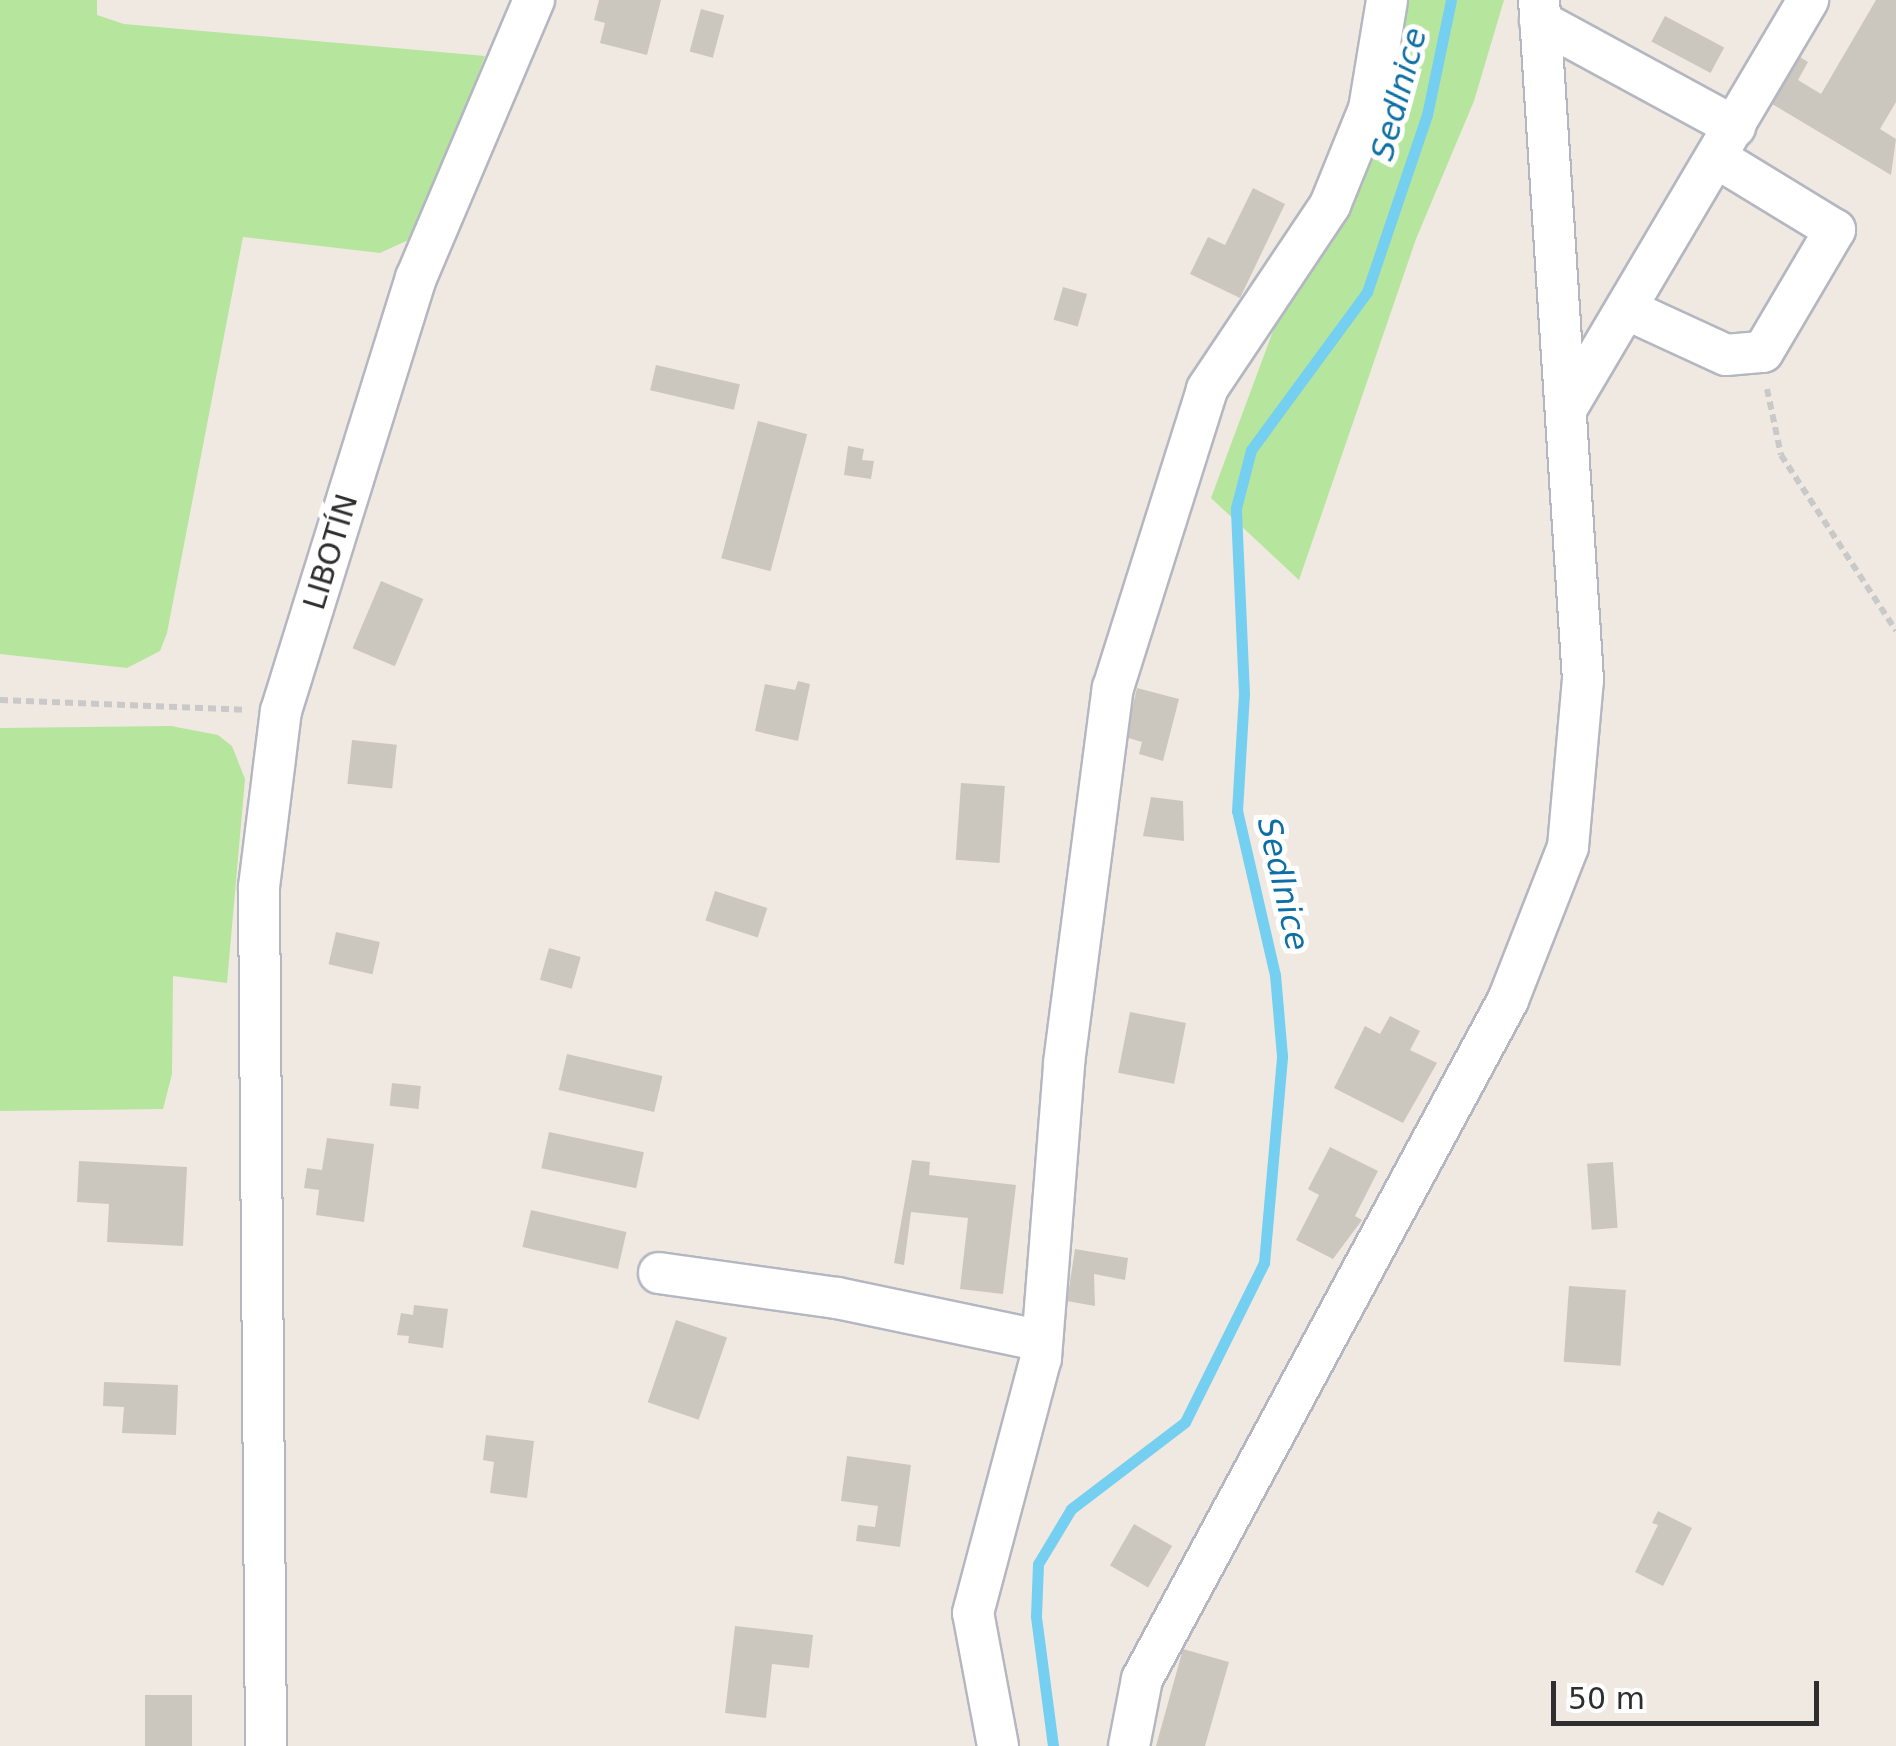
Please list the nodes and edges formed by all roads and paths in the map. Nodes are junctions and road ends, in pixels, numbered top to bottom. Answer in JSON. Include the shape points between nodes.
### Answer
{"nodes":[{"id":1,"x":534,"y":0,"type":"edge"},
{"id":2,"x":1387,"y":0,"type":"edge"},
{"id":3,"x":1808,"y":0,"type":"edge"},
{"id":4,"x":1540,"y":11,"type":"edge"},
{"id":5,"x":1726,"y":143,"type":"junction"},
{"id":6,"x":1626,"y":309,"type":"junction"},
{"id":7,"x":1763,"y":352,"type":"junction"},
{"id":8,"x":1568,"y":406,"type":"junction"},
{"id":9,"x":1896,"y":630,"type":"edge"},
{"id":10,"x":0,"y":700,"type":"edge"},
{"id":11,"x":281,"y":712,"type":"junction"},
{"id":12,"x":658,"y":1272,"type":"dead end"},
{"id":13,"x":1042,"y":1341,"type":"junction"},
{"id":14,"x":266,"y":1746,"type":"edge"},
{"id":15,"x":998,"y":1746,"type":"edge"},
{"id":16,"x":1129,"y":1746,"type":"edge"}],
"edges":[{"from":1,"to":11,"type":"street","name":"LIBOTÍN","via":[[416,278]]},
{"from":2,"to":13,"type":"street","via":[[1369,109],[1330,206],[1207,389],[1113,688],[1064,1063]]},
{"from":3,"to":5,"type":"street"},
{"from":4,"to":5,"type":"street"},
{"from":4,"to":8,"type":"street"},
{"from":5,"to":6,"type":"street"},
{"from":5,"to":7,"type":"street","via":[[1835,230]]},
{"from":6,"to":7,"type":"street","via":[[1726,355]]},
{"from":6,"to":8,"type":"street"},
{"from":7,"to":9,"type":"path","via":[[1782,455]]},
{"from":8,"to":16,"type":"street","via":[[1583,680],[1568,846],[1535,942],[1148,1667]]},
{"from":10,"to":11,"type":"path"},
{"from":11,"to":14,"type":"street","name":"LIBOTÍN","via":[[259,887]]},
{"from":12,"to":13,"type":"street","via":[[837,1298]]},
{"from":13,"to":15,"type":"street","via":[[973,1613]]}]}
